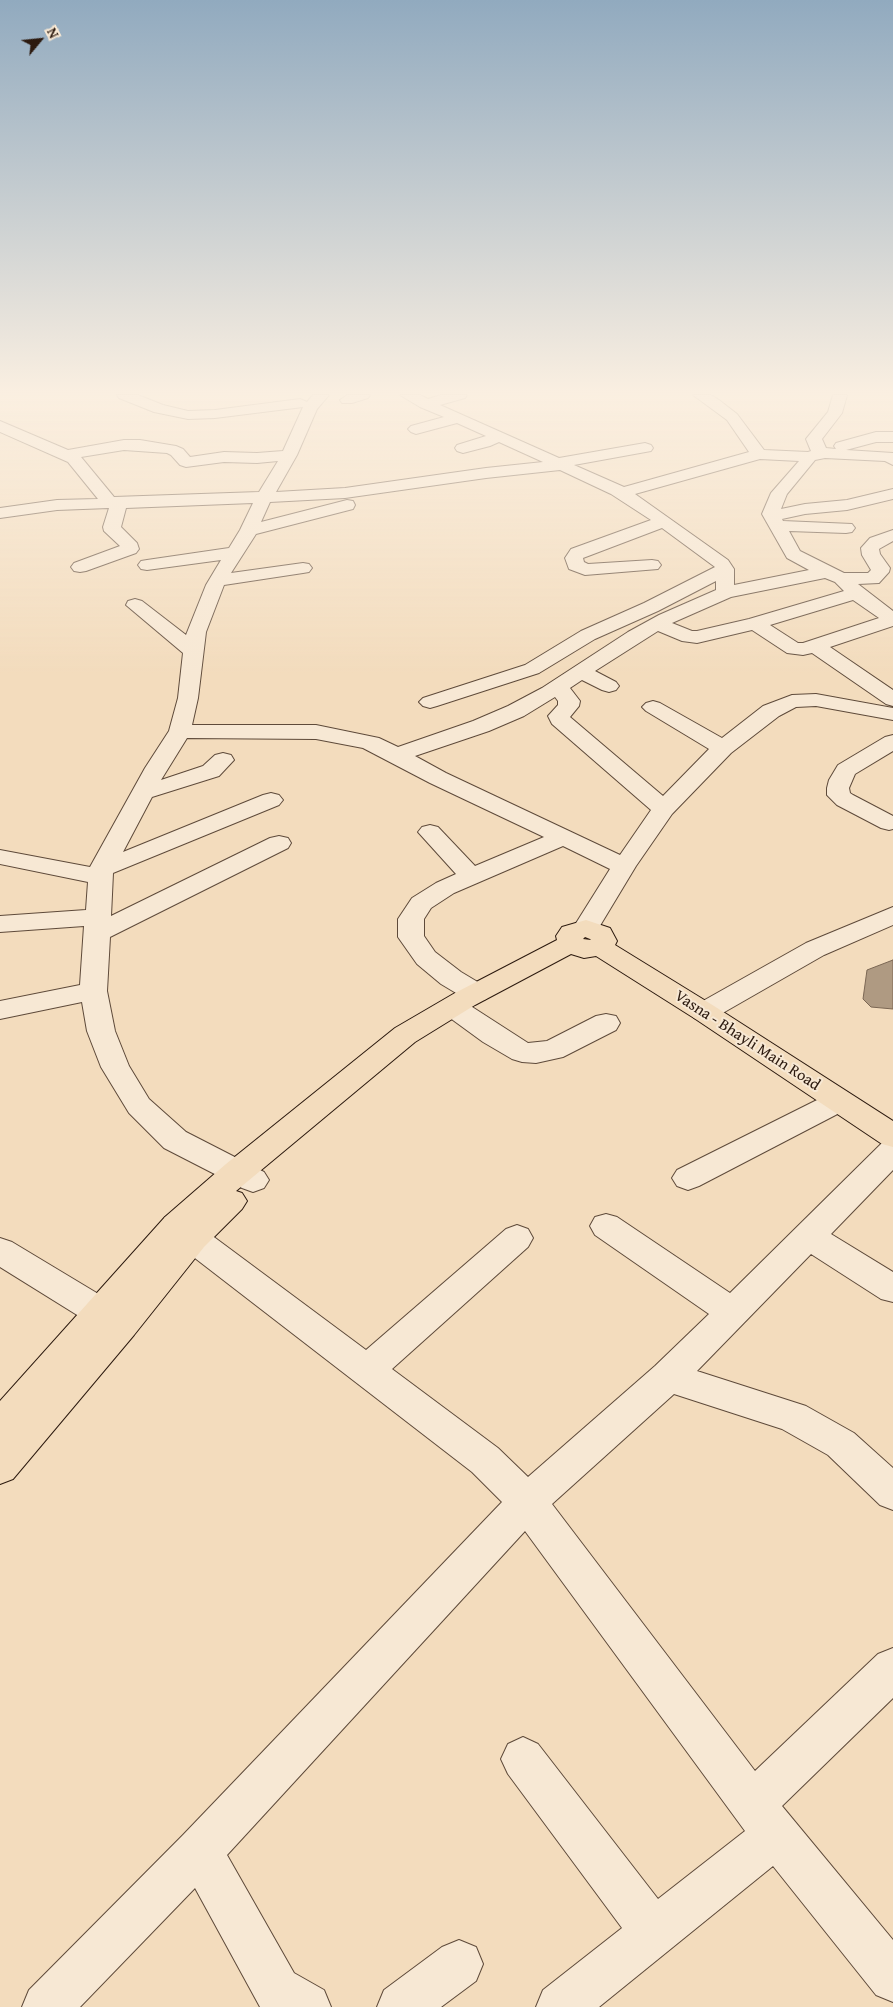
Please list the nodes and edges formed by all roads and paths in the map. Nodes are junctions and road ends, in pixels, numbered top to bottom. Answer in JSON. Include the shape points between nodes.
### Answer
{"nodes":[{"id":1,"x":102,"y":489,"type":"edge"},
{"id":2,"x":270,"y":489,"type":"edge"},
{"id":3,"x":380,"y":489,"type":"edge"},
{"id":4,"x":612,"y":489,"type":"edge"},
{"id":5,"x":637,"y":489,"type":"edge"},
{"id":6,"x":783,"y":489,"type":"edge"},
{"id":7,"x":357,"y":492,"type":"junction"},
{"id":8,"x":621,"y":493,"type":"junction"},
{"id":9,"x":893,"y":494,"type":"edge"},
{"id":10,"x":265,"y":498,"type":"junction"},
{"id":11,"x":114,"y":502,"type":"junction"},
{"id":12,"x":0,"y":513,"type":"edge"},
{"id":13,"x":660,"y":519,"type":"junction"},
{"id":14,"x":776,"y":521,"type":"junction"},
{"id":15,"x":846,"y":528,"type":"dead end"},
{"id":16,"x":249,"y":530,"type":"junction"},
{"id":17,"x":893,"y":535,"type":"edge"},
{"id":18,"x":233,"y":554,"type":"junction"},
{"id":19,"x":148,"y":565,"type":"dead end"},
{"id":20,"x":652,"y":565,"type":"dead end"},
{"id":21,"x":80,"y":567,"type":"dead end"},
{"id":22,"x":303,"y":568,"type":"dead end"},
{"id":23,"x":726,"y":569,"type":"junction"},
{"id":24,"x":884,"y":574,"type":"edge"},
{"id":25,"x":834,"y":575,"type":"junction"},
{"id":26,"x":217,"y":580,"type":"junction"},
{"id":27,"x":856,"y":592,"type":"junction"},
{"id":28,"x":725,"y":593,"type":"junction"},
{"id":29,"x":135,"y":605,"type":"dead end"},
{"id":30,"x":893,"y":620,"type":"edge"},
{"id":31,"x":755,"y":623,"type":"junction"},
{"id":32,"x":657,"y":624,"type":"junction"},
{"id":33,"x":815,"y":646,"type":"junction"},
{"id":34,"x":192,"y":650,"type":"junction"},
{"id":35,"x":580,"y":671,"type":"junction"},
{"id":36,"x":558,"y":686,"type":"junction"},
{"id":37,"x":609,"y":686,"type":"dead end"},
{"id":38,"x":893,"y":700,"type":"edge"},
{"id":39,"x":430,"y":702,"type":"dead end"},
{"id":40,"x":653,"y":707,"type":"dead end"},
{"id":41,"x":893,"y":714,"type":"edge"},
{"id":42,"x":184,"y":716,"type":"junction"},
{"id":43,"x":893,"y":742,"type":"edge"},
{"id":44,"x":723,"y":748,"type":"junction"},
{"id":45,"x":397,"y":754,"type":"junction"},
{"id":46,"x":223,"y":760,"type":"dead end"},
{"id":47,"x":142,"y":793,"type":"junction"},
{"id":48,"x":271,"y":800,"type":"dead end"},
{"id":49,"x":664,"y":809,"type":"junction"},
{"id":50,"x":889,"y":823,"type":"dead end"},
{"id":51,"x":430,"y":832,"type":"dead end"},
{"id":52,"x":564,"y":837,"type":"junction"},
{"id":53,"x":278,"y":843,"type":"dead end"},
{"id":54,"x":2,"y":857,"type":"dead end"},
{"id":55,"x":624,"y":866,"type":"junction"},
{"id":56,"x":100,"y":873,"type":"junction"},
{"id":57,"x":472,"y":877,"type":"junction"},
{"id":58,"x":893,"y":915,"type":"edge"},
{"id":59,"x":0,"y":924,"type":"edge"},
{"id":60,"x":96,"y":925,"type":"junction"},
{"id":61,"x":586,"y":940,"type":"junction"},
{"id":62,"x":93,"y":991,"type":"junction"},
{"id":63,"x":466,"y":1000,"type":"junction"},
{"id":64,"x":0,"y":1010,"type":"edge"},
{"id":65,"x":704,"y":1012,"type":"junction"},
{"id":66,"x":606,"y":1023,"type":"dead end"},
{"id":67,"x":839,"y":1101,"type":"junction"},
{"id":68,"x":893,"y":1136,"type":"edge"},
{"id":69,"x":893,"y":1151,"type":"edge"},
{"id":70,"x":245,"y":1176,"type":"junction"},
{"id":71,"x":688,"y":1178,"type":"dead end"},
{"id":72,"x":606,"y":1226,"type":"dead end"},
{"id":73,"x":184,"y":1232,"type":"junction"},
{"id":74,"x":809,"y":1236,"type":"junction"},
{"id":75,"x":517,"y":1238,"type":"dead end"},
{"id":76,"x":0,"y":1251,"type":"edge"},
{"id":77,"x":893,"y":1289,"type":"edge"},
{"id":78,"x":732,"y":1312,"type":"junction"},
{"id":79,"x":112,"y":1319,"type":"junction"},
{"id":80,"x":367,"y":1370,"type":"junction"},
{"id":81,"x":668,"y":1377,"type":"junction"},
{"id":82,"x":0,"y":1427,"type":"edge"},
{"id":83,"x":0,"y":1467,"type":"edge"},
{"id":84,"x":893,"y":1493,"type":"edge"},
{"id":85,"x":527,"y":1502,"type":"junction"},
{"id":86,"x":893,"y":1668,"type":"edge"},
{"id":87,"x":523,"y":1760,"type":"dead end"},
{"id":88,"x":764,"y":1819,"type":"junction"},
{"id":89,"x":199,"y":1852,"type":"junction"},
{"id":90,"x":654,"y":1932,"type":"junction"},
{"id":91,"x":459,"y":1964,"type":"dead end"},
{"id":92,"x":893,"y":1978,"type":"edge"},
{"id":93,"x":46,"y":2007,"type":"edge"},
{"id":94,"x":307,"y":2007,"type":"edge"},
{"id":95,"x":401,"y":2007,"type":"edge"},
{"id":96,"x":560,"y":2007,"type":"edge"}],
"edges":[{"from":1,"to":11,"type":"street"},
{"from":2,"to":10,"type":"street"},
{"from":3,"to":7,"type":"street"},
{"from":4,"to":8,"type":"street"},
{"from":5,"to":8,"type":"street"},
{"from":6,"to":14,"type":"street","via":[[771,514]]},
{"from":7,"to":10,"type":"street"},
{"from":7,"to":16,"type":"street","via":[[353,503]]},
{"from":8,"to":13,"type":"street"},
{"from":9,"to":14,"type":"street","via":[[847,506],[805,509]]},
{"from":10,"to":11,"type":"street"},
{"from":10,"to":16,"type":"street"},
{"from":11,"to":12,"type":"street"},
{"from":11,"to":21,"type":"street","via":[[113,531],[131,546],[130,549]]},
{"from":13,"to":20,"type":"street","via":[[577,553],[574,558],[576,565],[585,570]]},
{"from":13,"to":23,"type":"street"},
{"from":14,"to":15,"type":"street"},
{"from":14,"to":25,"type":"street","via":[[793,554]]},
{"from":16,"to":18,"type":"street"},
{"from":17,"to":24,"type":"street","via":[[870,548]]},
{"from":18,"to":19,"type":"street"},
{"from":18,"to":26,"type":"street"},
{"from":22,"to":26,"type":"street"},
{"from":23,"to":28,"type":"street"},
{"from":23,"to":39,"type":"street","via":[[588,635],[532,669]]},
{"from":24,"to":25,"type":"street"},
{"from":25,"to":27,"type":"street"},
{"from":25,"to":28,"type":"street"},
{"from":26,"to":34,"type":"street"},
{"from":27,"to":30,"type":"street"},
{"from":27,"to":31,"type":"street"},
{"from":28,"to":32,"type":"street"},
{"from":29,"to":34,"type":"street"},
{"from":30,"to":33,"type":"street"},
{"from":31,"to":32,"type":"street","via":[[697,637]]},
{"from":31,"to":33,"type":"street","via":[[794,648]]},
{"from":32,"to":35,"type":"street"},
{"from":33,"to":38,"type":"street"},
{"from":34,"to":42,"type":"street"},
{"from":35,"to":36,"type":"street"},
{"from":35,"to":37,"type":"street"},
{"from":36,"to":45,"type":"street","via":[[516,711],[481,726]]},
{"from":36,"to":49,"type":"street","via":[[569,701],[560,719]]},
{"from":40,"to":44,"type":"street"},
{"from":41,"to":44,"type":"street","via":[[823,701],[792,701],[771,711]]},
{"from":42,"to":45,"type":"street","via":[[253,731],[316,732],[342,736]]},
{"from":42,"to":47,"type":"street"},
{"from":43,"to":50,"type":"street","via":[[846,770],[838,788],[839,795],[845,800]]},
{"from":44,"to":49,"type":"street"},
{"from":45,"to":52,"type":"street","via":[[438,778]]},
{"from":46,"to":47,"type":"street","via":[[211,771]]},
{"from":47,"to":56,"type":"street"},
{"from":48,"to":56,"type":"street"},
{"from":49,"to":55,"type":"street"},
{"from":51,"to":57,"type":"street"},
{"from":52,"to":55,"type":"street"},
{"from":52,"to":57,"type":"street"},
{"from":53,"to":60,"type":"street"},
{"from":54,"to":56,"type":"street"},
{"from":55,"to":61,"type":"street"},
{"from":56,"to":60,"type":"street"},
{"from":57,"to":63,"type":"street","via":[[421,903],[411,919],[411,937],[426,958],[451,978]]},
{"from":58,"to":65,"type":"street","via":[[815,949]]},
{"from":59,"to":60,"type":"street"},
{"from":60,"to":62,"type":"street"},
{"from":61,"to":63,"type":"main road"},
{"from":61,"to":65,"type":"main road","name":"Vasna - Bhayli Main Road"},
{"from":62,"to":64,"type":"street"},
{"from":62,"to":70,"type":"street","via":[[101,1031],[115,1067],[139,1106],[175,1140]]},
{"from":63,"to":66,"type":"street","via":[[493,1035],[522,1052],[553,1050]]},
{"from":63,"to":70,"type":"main road","via":[[422,1043]]},
{"from":65,"to":67,"type":"main road","name":"Vasna - Bhayli Main Road"},
{"from":67,"to":68,"type":"main road","name":"Vasna - Bhayli Main Road"},
{"from":67,"to":71,"type":"street"},
{"from":69,"to":74,"type":"street"},
{"from":70,"to":73,"type":"main road"},
{"from":72,"to":78,"type":"street"},
{"from":73,"to":79,"type":"main road"},
{"from":73,"to":80,"type":"street"},
{"from":74,"to":77,"type":"street"},
{"from":74,"to":78,"type":"street"},
{"from":75,"to":80,"type":"street"},
{"from":76,"to":79,"type":"street"},
{"from":78,"to":81,"type":"street"},
{"from":79,"to":82,"type":"main road"},
{"from":79,"to":83,"type":"main road"},
{"from":80,"to":85,"type":"street","via":[[485,1460]]},
{"from":81,"to":84,"type":"street","via":[[793,1417],[840,1444]]},
{"from":81,"to":85,"type":"street"},
{"from":85,"to":88,"type":"street"},
{"from":85,"to":89,"type":"street"},
{"from":86,"to":88,"type":"street"},
{"from":87,"to":90,"type":"street"},
{"from":88,"to":90,"type":"street"},
{"from":88,"to":92,"type":"street"},
{"from":89,"to":93,"type":"street"},
{"from":89,"to":94,"type":"street","via":[[277,1990]]},
{"from":90,"to":96,"type":"street"},
{"from":91,"to":95,"type":"street"}]}
